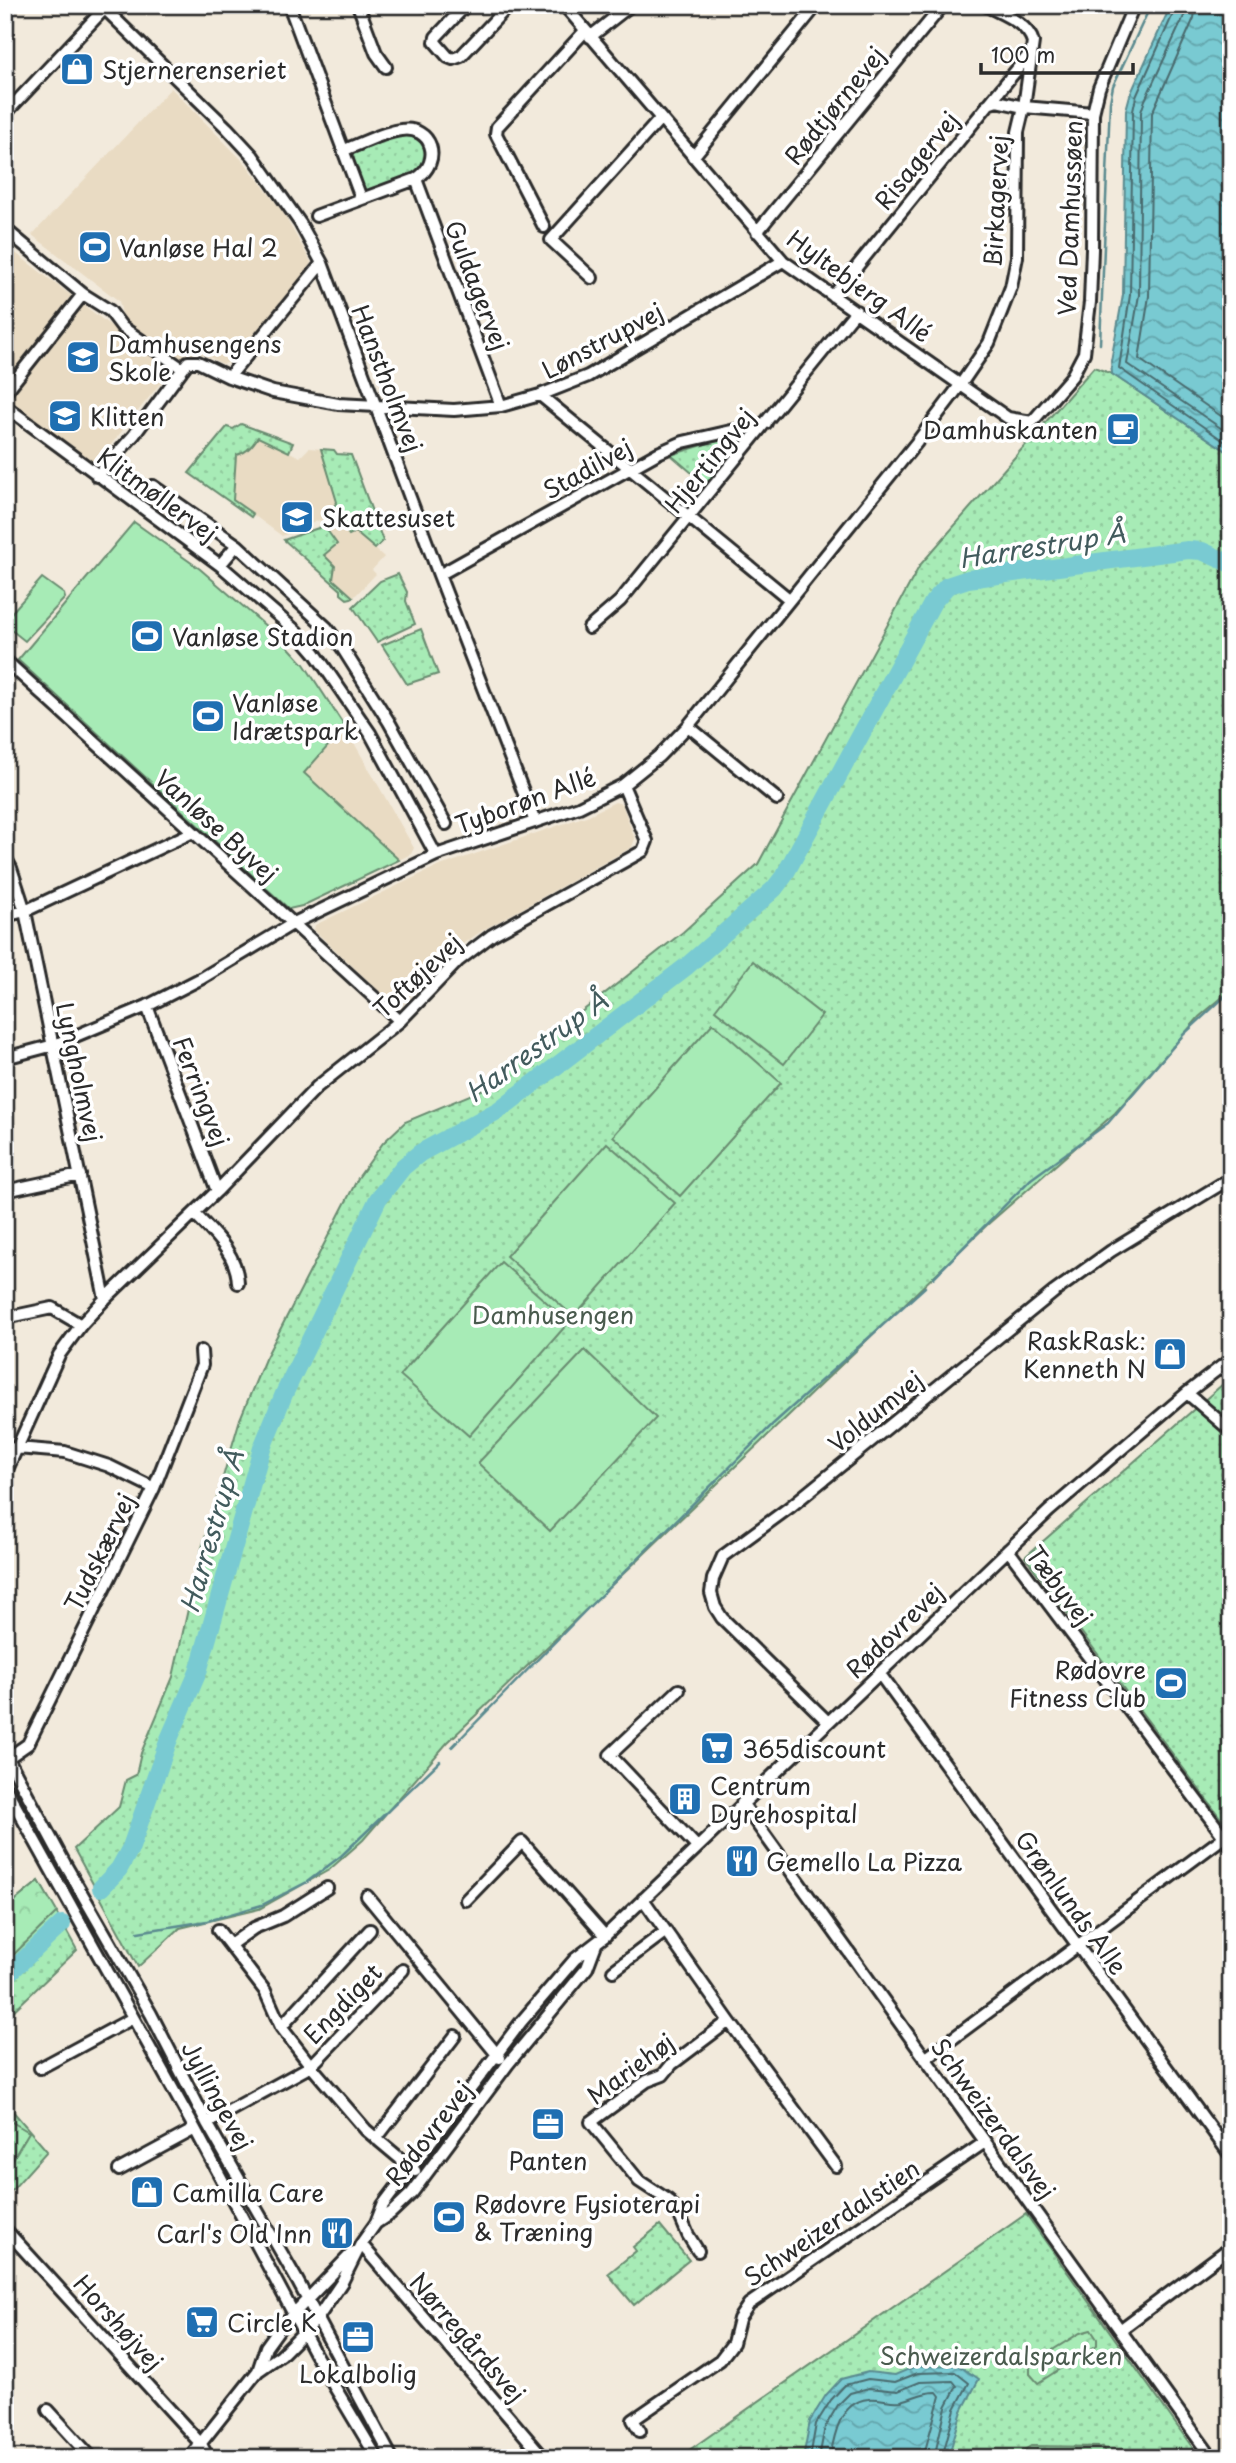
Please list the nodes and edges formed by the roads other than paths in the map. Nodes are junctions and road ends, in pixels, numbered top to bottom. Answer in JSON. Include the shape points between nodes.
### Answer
{"nodes":[{"id":1,"x":289,"y":5,"type":"edge"},
{"id":2,"x":358,"y":5,"type":"edge"},
{"id":3,"x":466,"y":5,"type":"edge"},
{"id":4,"x":509,"y":5,"type":"edge"},
{"id":5,"x":564,"y":5,"type":"edge"},
{"id":6,"x":631,"y":5,"type":"edge"},
{"id":7,"x":817,"y":5,"type":"edge"},
{"id":8,"x":943,"y":5,"type":"edge"},
{"id":9,"x":985,"y":5,"type":"edge"},
{"id":10,"x":1134,"y":5,"type":"edge"},
{"id":11,"x":105,"y":6,"type":"edge"},
{"id":12,"x":587,"y":34,"type":"junction"},
{"id":13,"x":1032,"y":50,"type":"junction"},
{"id":14,"x":386,"y":67,"type":"dead end"},
{"id":15,"x":988,"y":104,"type":"junction"},
{"id":16,"x":1024,"y":107,"type":"junction"},
{"id":17,"x":1093,"y":113,"type":"junction"},
{"id":18,"x":5,"y":114,"type":"edge"},
{"id":19,"x":660,"y":119,"type":"junction"},
{"id":20,"x":344,"y":150,"type":"junction"},
{"id":21,"x":693,"y":157,"type":"junction"},
{"id":22,"x":416,"y":179,"type":"junction"},
{"id":23,"x":361,"y":198,"type":"junction"},
{"id":24,"x":316,"y":216,"type":"dead end"},
{"id":25,"x":544,"y":227,"type":"dead end"},
{"id":26,"x":5,"y":229,"type":"edge"},
{"id":27,"x":757,"y":232,"type":"junction"},
{"id":28,"x":783,"y":261,"type":"junction"},
{"id":29,"x":321,"y":263,"type":"junction"},
{"id":30,"x":592,"y":278,"type":"dead end"},
{"id":31,"x":83,"y":294,"type":"junction"},
{"id":32,"x":833,"y":296,"type":"junction"},
{"id":33,"x":856,"y":311,"type":"junction"},
{"id":34,"x":183,"y":369,"type":"junction"},
{"id":35,"x":229,"y":377,"type":"junction"},
{"id":36,"x":961,"y":384,"type":"junction"},
{"id":37,"x":5,"y":393,"type":"edge"},
{"id":38,"x":540,"y":395,"type":"junction"},
{"id":39,"x":5,"y":406,"type":"edge"},
{"id":40,"x":376,"y":406,"type":"junction"},
{"id":41,"x":501,"y":406,"type":"junction"},
{"id":42,"x":1032,"y":422,"type":"joint"},
{"id":43,"x":766,"y":424,"type":"junction"},
{"id":44,"x":629,"y":469,"type":"junction"},
{"id":45,"x":97,"y":476,"type":"junction"},
{"id":46,"x":153,"y":486,"type":"dead end"},
{"id":47,"x":689,"y":519,"type":"junction"},
{"id":48,"x":237,"y":545,"type":"junction"},
{"id":49,"x":220,"y":565,"type":"junction"},
{"id":50,"x":439,"y":575,"type":"junction"},
{"id":51,"x":789,"y":599,"type":"junction"},
{"id":52,"x":589,"y":628,"type":"dead end"},
{"id":53,"x":5,"y":660,"type":"edge"},
{"id":54,"x":389,"y":722,"type":"junction"},
{"id":55,"x":688,"y":726,"type":"junction"},
{"id":56,"x":370,"y":733,"type":"junction"},
{"id":57,"x":623,"y":785,"type":"junction"},
{"id":58,"x":777,"y":799,"type":"dead end"},
{"id":59,"x":536,"y":822,"type":"junction"},
{"id":60,"x":446,"y":824,"type":"dead end"},
{"id":61,"x":193,"y":832,"type":"junction"},
{"id":62,"x":436,"y":855,"type":"junction"},
{"id":63,"x":5,"y":857,"type":"edge"},
{"id":64,"x":25,"y":911,"type":"junction"},
{"id":65,"x":5,"y":916,"type":"edge"},
{"id":66,"x":294,"y":923,"type":"junction"},
{"id":67,"x":147,"y":1006,"type":"junction"},
{"id":68,"x":400,"y":1021,"type":"junction"},
{"id":69,"x":54,"y":1045,"type":"junction"},
{"id":70,"x":5,"y":1058,"type":"edge"},
{"id":71,"x":80,"y":1175,"type":"junction"},
{"id":72,"x":1231,"y":1178,"type":"edge"},
{"id":73,"x":5,"y":1191,"type":"edge"},
{"id":74,"x":218,"y":1191,"type":"junction"},
{"id":75,"x":195,"y":1214,"type":"junction"},
{"id":76,"x":238,"y":1283,"type":"dead end"},
{"id":77,"x":102,"y":1303,"type":"junction"},
{"id":78,"x":5,"y":1318,"type":"edge"},
{"id":79,"x":82,"y":1325,"type":"junction"},
{"id":80,"x":201,"y":1351,"type":"dead end"},
{"id":81,"x":1231,"y":1359,"type":"edge"},
{"id":82,"x":1187,"y":1393,"type":"junction"},
{"id":83,"x":1231,"y":1431,"type":"edge"},
{"id":84,"x":11,"y":1448,"type":"edge"},
{"id":85,"x":5,"y":1474,"type":"edge"},
{"id":86,"x":154,"y":1488,"type":"junction"},
{"id":87,"x":1008,"y":1550,"type":"junction"},
{"id":88,"x":879,"y":1673,"type":"junction"},
{"id":89,"x":679,"y":1690,"type":"dead end"},
{"id":90,"x":828,"y":1722,"type":"junction"},
{"id":91,"x":6,"y":1756,"type":"edge"},
{"id":92,"x":5,"y":1787,"type":"edge"},
{"id":93,"x":9,"y":1802,"type":"edge"},
{"id":94,"x":742,"y":1803,"type":"junction"},
{"id":95,"x":1227,"y":1842,"type":"edge"},
{"id":96,"x":696,"y":1847,"type":"junction"},
{"id":97,"x":327,"y":1888,"type":"dead end"},
{"id":98,"x":367,"y":1896,"type":"dead end"},
{"id":99,"x":643,"y":1899,"type":"junction"},
{"id":100,"x":466,"y":1900,"type":"dead end"},
{"id":101,"x":218,"y":1930,"type":"dead end"},
{"id":102,"x":370,"y":1930,"type":"dead end"},
{"id":103,"x":666,"y":1931,"type":"junction"},
{"id":104,"x":601,"y":1940,"type":"junction"},
{"id":105,"x":230,"y":1945,"type":"junction"},
{"id":106,"x":1077,"y":1946,"type":"junction"},
{"id":107,"x":403,"y":1970,"type":"dead end"},
{"id":108,"x":613,"y":1971,"type":"dead end"},
{"id":109,"x":133,"y":2018,"type":"junction"},
{"id":110,"x":729,"y":2021,"type":"junction"},
{"id":111,"x":281,"y":2027,"type":"junction"},
{"id":112,"x":455,"y":2036,"type":"dead end"},
{"id":113,"x":495,"y":2054,"type":"junction"},
{"id":114,"x":925,"y":2059,"type":"junction"},
{"id":115,"x":508,"y":2064,"type":"junction"},
{"id":116,"x":311,"y":2066,"type":"junction"},
{"id":117,"x":40,"y":2068,"type":"dead end"},
{"id":118,"x":207,"y":2123,"type":"junction"},
{"id":119,"x":195,"y":2129,"type":"junction"},
{"id":120,"x":376,"y":2139,"type":"junction"},
{"id":121,"x":985,"y":2142,"type":"junction"},
{"id":122,"x":1231,"y":2156,"type":"edge"},
{"id":123,"x":836,"y":2166,"type":"dead end"},
{"id":124,"x":411,"y":2168,"type":"junction"},
{"id":125,"x":119,"y":2170,"type":"dead end"},
{"id":126,"x":424,"y":2175,"type":"junction"},
{"id":127,"x":376,"y":2223,"type":"junction"},
{"id":128,"x":5,"y":2229,"type":"edge"},
{"id":129,"x":361,"y":2244,"type":"junction"},
{"id":130,"x":1231,"y":2247,"type":"edge"},
{"id":131,"x":698,"y":2251,"type":"dead end"},
{"id":132,"x":307,"y":2299,"type":"junction"},
{"id":133,"x":294,"y":2314,"type":"junction"},
{"id":134,"x":317,"y":2319,"type":"junction"},
{"id":135,"x":1120,"y":2330,"type":"junction"},
{"id":136,"x":304,"y":2332,"type":"junction"},
{"id":137,"x":258,"y":2371,"type":"junction"},
{"id":138,"x":48,"y":2410,"type":"dead end"},
{"id":139,"x":640,"y":2431,"type":"dead end"},
{"id":140,"x":201,"y":2444,"type":"junction"},
{"id":141,"x":92,"y":2458,"type":"edge"},
{"id":142,"x":190,"y":2458,"type":"edge"},
{"id":143,"x":208,"y":2458,"type":"edge"},
{"id":144,"x":377,"y":2458,"type":"edge"},
{"id":145,"x":392,"y":2458,"type":"edge"},
{"id":146,"x":544,"y":2458,"type":"edge"},
{"id":147,"x":1212,"y":2458,"type":"edge"}],
"edges":[{"from":1,"to":20,"type":"street"},
{"from":2,"to":14,"type":"street"},
{"from":3,"to":4,"type":"street","via":[[436,37],[435,42],[453,59]]},
{"from":5,"to":12,"type":"street","name":"Hyltebjerg Allé"},
{"from":6,"to":12,"type":"street"},
{"from":7,"to":21,"type":"street"},
{"from":8,"to":27,"type":"street","name":"Rødtjørnevej"},
{"from":9,"to":13,"type":"street","via":[[1031,34]]},
{"from":10,"to":17,"type":"street","name":"Ved Damhussøen","via":[[1098,88]]},
{"from":11,"to":18,"type":"street"},
{"from":11,"to":29,"type":"street","name":"Hanstholmvej","via":[[253,156],[286,201]]},
{"from":12,"to":19,"type":"street","name":"Hyltebjerg Allé"},
{"from":12,"to":25,"type":"street","via":[[497,127],[496,134]]},
{"from":13,"to":15,"type":"street","name":"Risagervej"},
{"from":13,"to":16,"type":"street","name":"Birkagervej"},
{"from":15,"to":16,"type":"street","via":[[997,101]]},
{"from":15,"to":32,"type":"street","name":"Risagervej"},
{"from":16,"to":17,"type":"street"},
{"from":16,"to":36,"type":"street","name":"Birkagervej","via":[[1018,132],[1017,257],[1011,287],[989,343]]},
{"from":17,"to":42,"type":"street","name":"Ved Damhussøen","via":[[1092,249],[1084,353],[1072,376]]},
{"from":19,"to":21,"type":"street","name":"Hyltebjerg Allé"},
{"from":19,"to":30,"type":"street","via":[[551,240]]},
{"from":20,"to":22,"type":"street","via":[[401,129],[414,131],[430,145],[432,156],[426,172]]},
{"from":20,"to":23,"type":"street"},
{"from":21,"to":27,"type":"street","name":"Hyltebjerg Allé"},
{"from":22,"to":23,"type":"street"},
{"from":22,"to":41,"type":"street","name":"Guldagervej"},
{"from":23,"to":24,"type":"street"},
{"from":26,"to":31,"type":"street"},
{"from":27,"to":28,"type":"street","name":"Hyltebjerg Allé"},
{"from":28,"to":32,"type":"street","name":"Hyltebjerg Allé"},
{"from":28,"to":38,"type":"street","name":"Lønstrupvej","via":[[588,376]]},
{"from":29,"to":35,"type":"street"},
{"from":29,"to":40,"type":"street","name":"Hanstholmvej"},
{"from":31,"to":34,"type":"street"},
{"from":31,"to":37,"type":"street"},
{"from":32,"to":33,"type":"street","name":"Hyltebjerg Allé"},
{"from":33,"to":36,"type":"street","name":"Hyltebjerg Allé"},
{"from":33,"to":43,"type":"street","name":"Hjertingvej"},
{"from":34,"to":35,"type":"street","name":"Lønstrupvej","via":[[188,362],[198,362]]},
{"from":34,"to":45,"type":"street"},
{"from":35,"to":40,"type":"street","name":"Lønstrupvej","via":[[301,398]]},
{"from":36,"to":42,"type":"street","name":"Hyltebjerg Allé","via":[[1008,418]]},
{"from":36,"to":51,"type":"street","name":"Tyborøn Allé"},
{"from":38,"to":41,"type":"street","name":"Lønstrupvej"},
{"from":38,"to":44,"type":"street"},
{"from":39,"to":45,"type":"street","name":"Klitmøllervej"},
{"from":40,"to":41,"type":"street","name":"Lønstrupvej","via":[[454,410]]},
{"from":40,"to":50,"type":"street","name":"Hanstholmvej"},
{"from":43,"to":44,"type":"street","name":"Stadilvej","via":[[683,442]]},
{"from":43,"to":47,"type":"street","name":"Hjertingvej"},
{"from":44,"to":47,"type":"street"},
{"from":44,"to":50,"type":"street","name":"Stadilvej"},
{"from":45,"to":49,"type":"street","name":"Klitmøllervej"},
{"from":46,"to":48,"type":"street","name":"Klitmøllervej"},
{"from":47,"to":51,"type":"street"},
{"from":47,"to":52,"type":"street","name":"Hjertingvej","via":[[620,601]]},
{"from":48,"to":49,"type":"street","name":"Klitmøllervej"},
{"from":48,"to":54,"type":"street","name":"Klitmøllervej","via":[[327,628]]},
{"from":49,"to":56,"type":"street","name":"Klitmøllervej","via":[[303,638]]},
{"from":50,"to":59,"type":"street","name":"Hanstholmvej"},
{"from":51,"to":55,"type":"street","name":"Tyborøn Allé"},
{"from":53,"to":61,"type":"street","name":"Vanløse Byvej"},
{"from":54,"to":56,"type":"street"},
{"from":54,"to":60,"type":"street","name":"Klitmøllervej"},
{"from":55,"to":57,"type":"street","name":"Tyborøn Allé"},
{"from":55,"to":58,"type":"street"},
{"from":56,"to":62,"type":"street","name":"Klitmøllervej"},
{"from":57,"to":59,"type":"street","name":"Tyborøn Allé"},
{"from":57,"to":68,"type":"street","name":"Toftøjevej","via":[[647,841],[643,851],[492,935],[458,961]]},
{"from":59,"to":62,"type":"street","name":"Tyborøn Allé"},
{"from":61,"to":64,"type":"street"},
{"from":61,"to":66,"type":"street","name":"Vanløse Byvej"},
{"from":62,"to":66,"type":"street","name":"Tyborøn Allé"},
{"from":63,"to":64,"type":"street","name":"Lyngholmvej"},
{"from":64,"to":65,"type":"street"},
{"from":64,"to":69,"type":"street","name":"Lyngholmvej"},
{"from":66,"to":67,"type":"street","name":"Tyborøn Allé"},
{"from":66,"to":68,"type":"street","name":"Vanløse Byvej"},
{"from":67,"to":69,"type":"street","name":"Tyborøn Allé"},
{"from":67,"to":74,"type":"street","name":"Ferringvej"},
{"from":68,"to":74,"type":"street","name":"Toftøjevej","via":[[317,1087]]},
{"from":69,"to":70,"type":"street","name":"Tyborøn Allé"},
{"from":69,"to":71,"type":"street","name":"Lyngholmvej"},
{"from":71,"to":73,"type":"street"},
{"from":71,"to":77,"type":"street","name":"Lyngholmvej"},
{"from":72,"to":90,"type":"street","name":"Voldumvej","via":[[1111,1251],[1054,1292],[723,1556],[713,1579],[715,1607]]},
{"from":74,"to":75,"type":"street","name":"Toftøjevej"},
{"from":75,"to":76,"type":"street","via":[[222,1242],[237,1269]]},
{"from":75,"to":77,"type":"street","name":"Toftøjevej"},
{"from":77,"to":79,"type":"street","name":"Toftøjevej"},
{"from":78,"to":79,"type":"street","via":[[52,1308]]},
{"from":79,"to":84,"type":"street","name":"Toftøjevej","via":[[58,1355]]},
{"from":80,"to":86,"type":"street","name":"Tudskærvej","via":[[202,1365]]},
{"from":81,"to":82,"type":"street","name":"Rødovrevej"},
{"from":82,"to":83,"type":"street"},
{"from":82,"to":87,"type":"street","name":"Rødovrevej"},
{"from":84,"to":85,"type":"street","name":"Toftøjevej"},
{"from":84,"to":86,"type":"street","via":[[65,1452],[109,1466]]},
{"from":86,"to":91,"type":"street","name":"Tudskærvej","via":[[28,1744]]},
{"from":87,"to":88,"type":"street","name":"Rødovrevej"},
{"from":87,"to":95,"type":"street","name":"Tæbyvej"},
{"from":88,"to":90,"type":"street","name":"Rødovrevej"},
{"from":88,"to":106,"type":"street","name":"Grønlunds Alle"},
{"from":89,"to":96,"type":"street","via":[[610,1755]]},
{"from":90,"to":94,"type":"street","name":"Rødovrevej"},
{"from":91,"to":118,"type":"street","name":"Jyllingevej"},
{"from":92,"to":93,"type":"street","name":"Jyllingevej"},
{"from":93,"to":109,"type":"street","name":"Jyllingevej"},
{"from":94,"to":96,"type":"street","name":"Rødovrevej"},
{"from":94,"to":114,"type":"street","name":"Schweizerdalsvej"},
{"from":95,"to":106,"type":"street"},
{"from":96,"to":99,"type":"street","name":"Rødovrevej"},
{"from":97,"to":105,"type":"street"},
{"from":98,"to":113,"type":"street"},
{"from":99,"to":103,"type":"street"},
{"from":99,"to":104,"type":"street","name":"Rødovrevej"},
{"from":100,"to":104,"type":"street","via":[[522,1842]]},
{"from":101,"to":105,"type":"street","name":"Engdiget"},
{"from":102,"to":111,"type":"street","name":"Engdiget"},
{"from":103,"to":108,"type":"street"},
{"from":103,"to":110,"type":"street"},
{"from":104,"to":113,"type":"street","name":"Rødovrevej","via":[[575,1959]]},
{"from":104,"to":115,"type":"street","name":"Rødovrevej","via":[[587,1968]]},
{"from":105,"to":111,"type":"street","name":"Engdiget","via":[[265,1991]]},
{"from":106,"to":114,"type":"street"},
{"from":106,"to":122,"type":"street","name":"Grønlunds Alle"},
{"from":107,"to":116,"type":"street","name":"Engdiget"},
{"from":109,"to":117,"type":"street"},
{"from":109,"to":119,"type":"street","name":"Jyllingevej"},
{"from":110,"to":123,"type":"street"},
{"from":110,"to":131,"type":"street","name":"Mariehøj","via":[[663,2075],[647,2081],[591,2122],[639,2181],[667,2200]]},
{"from":111,"to":116,"type":"street","name":"Engdiget"},
{"from":112,"to":120,"type":"street"},
{"from":113,"to":115,"type":"street"},
{"from":113,"to":124,"type":"street","name":"Rødovrevej"},
{"from":114,"to":121,"type":"street","name":"Schweizerdalsvej"},
{"from":115,"to":126,"type":"street","name":"Rødovrevej"},
{"from":116,"to":118,"type":"street","name":"Engdiget"},
{"from":116,"to":120,"type":"street","name":"Engdiget"},
{"from":118,"to":132,"type":"street","name":"Jyllingevej"},
{"from":119,"to":125,"type":"street","name":"Jyllingevej"},
{"from":119,"to":133,"type":"street","name":"Jyllingevej"},
{"from":120,"to":124,"type":"street","name":"Engdiget"},
{"from":121,"to":135,"type":"street","name":"Schweizerdalsvej"},
{"from":121,"to":139,"type":"street","name":"Schweizerdalstien","via":[[749,2304],[738,2319],[733,2343],[720,2360],[633,2420]]},
{"from":124,"to":126,"type":"street","name":"Engdiget"},
{"from":124,"to":127,"type":"street","name":"Rødovrevej","via":[[383,2205]]},
{"from":126,"to":127,"type":"street","name":"Rødovrevej","via":[[412,2193]]},
{"from":127,"to":129,"type":"street","name":"Rødovrevej"},
{"from":128,"to":140,"type":"street","name":"Horshøjvej"},
{"from":129,"to":132,"type":"street","name":"Rødovrevej"},
{"from":129,"to":134,"type":"street","name":"Rødovrevej"},
{"from":129,"to":146,"type":"street","name":"Nørregårdsvej"},
{"from":130,"to":135,"type":"street"},
{"from":132,"to":133,"type":"street","name":"Rødovrevej"},
{"from":132,"to":134,"type":"street","name":"Jyllingevej"},
{"from":133,"to":136,"type":"street","name":"Jyllingevej"},
{"from":133,"to":137,"type":"street","name":"Rødovrevej","via":[[267,2347]]},
{"from":134,"to":136,"type":"street","name":"Rødovrevej"},
{"from":134,"to":145,"type":"street","name":"Jyllingevej"},
{"from":135,"to":147,"type":"street","name":"Schweizerdalsvej"},
{"from":136,"to":137,"type":"street","name":"Rødovrevej"},
{"from":136,"to":144,"type":"street","name":"Jyllingevej"},
{"from":137,"to":140,"type":"street","name":"Rødovrevej"},
{"from":138,"to":141,"type":"street"},
{"from":140,"to":142,"type":"street","name":"Rødovrevej"},
{"from":140,"to":143,"type":"street","name":"Horshøjvej"}]}
